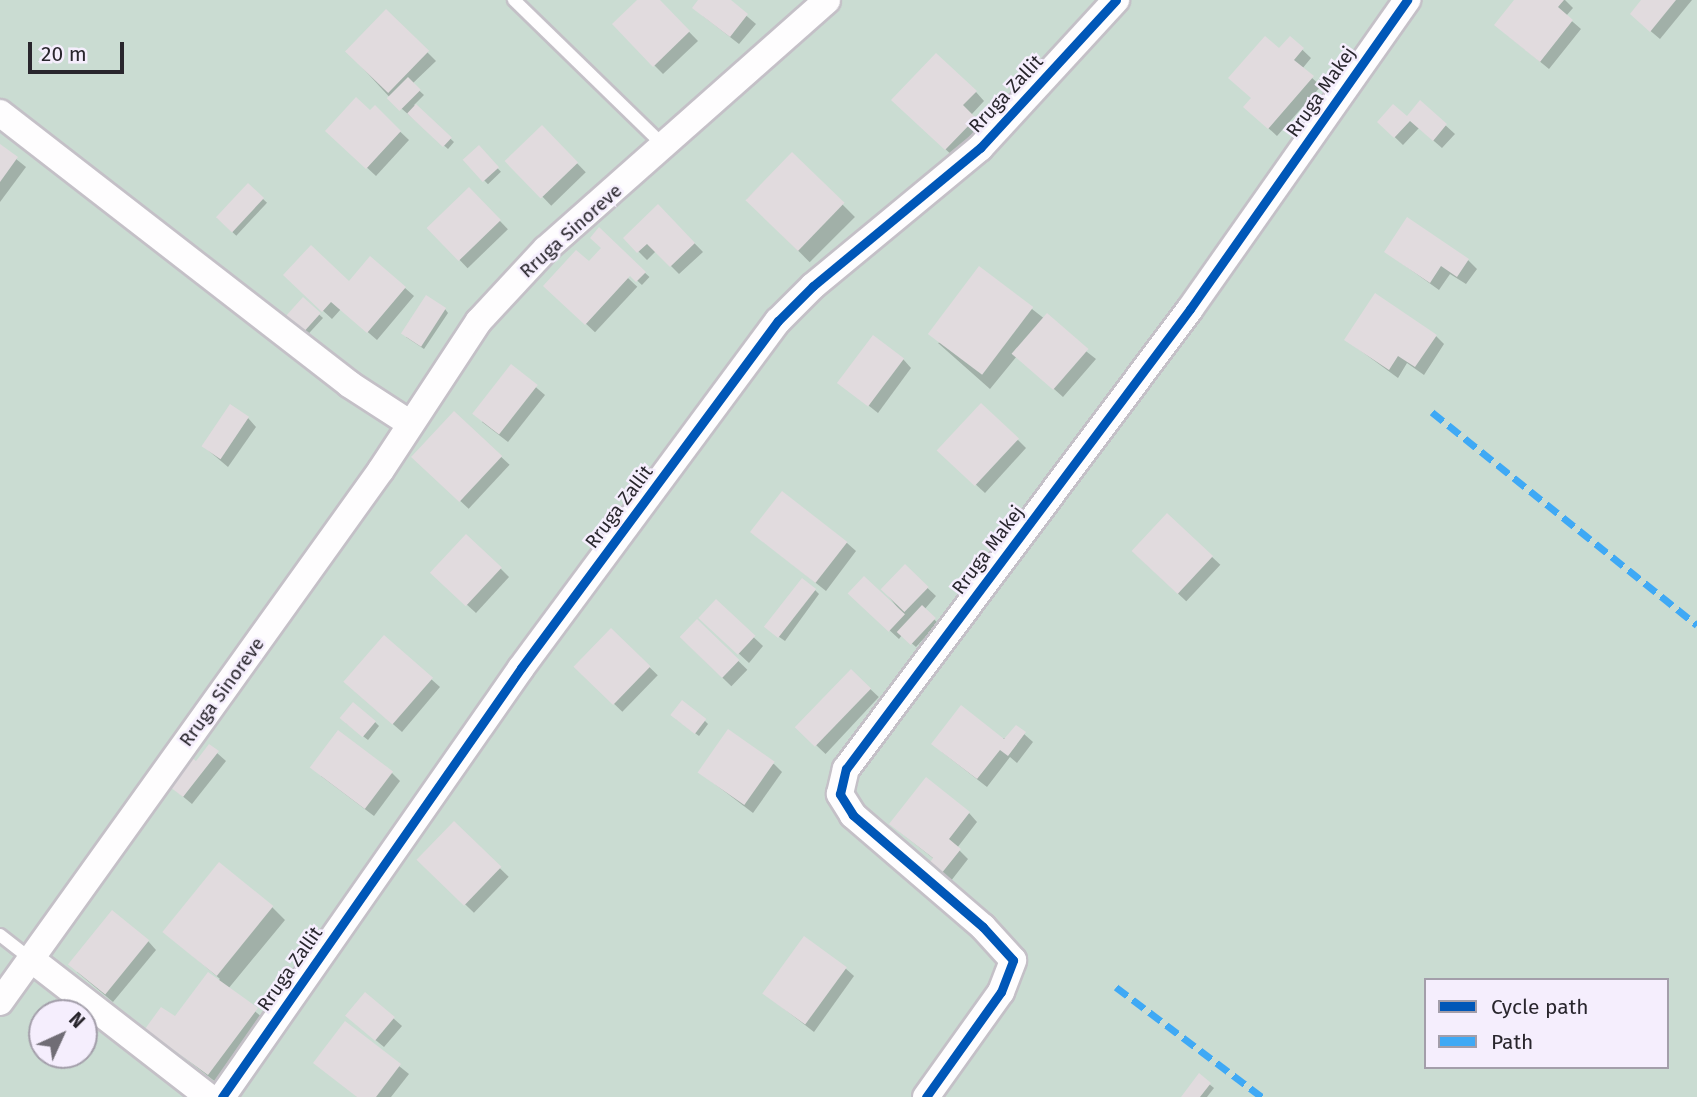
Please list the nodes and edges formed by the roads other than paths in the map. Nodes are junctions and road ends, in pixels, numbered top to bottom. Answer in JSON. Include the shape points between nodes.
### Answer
{"nodes":[{"id":1,"x":514,"y":0,"type":"edge"},
{"id":2,"x":827,"y":0,"type":"edge"},
{"id":3,"x":1116,"y":0,"type":"edge"},
{"id":4,"x":1406,"y":0,"type":"edge"},
{"id":5,"x":0,"y":113,"type":"edge"},
{"id":6,"x":665,"y":148,"type":"junction"},
{"id":7,"x":410,"y":423,"type":"junction"},
{"id":8,"x":0,"y":935,"type":"edge"},
{"id":9,"x":31,"y":960,"type":"junction"},
{"id":10,"x":0,"y":1002,"type":"edge"},
{"id":11,"x":209,"y":1097,"type":"edge"},
{"id":12,"x":222,"y":1097,"type":"edge"},
{"id":13,"x":926,"y":1097,"type":"edge"}],
"edges":[{"from":1,"to":6,"type":"lane"},
{"from":2,"to":6,"type":"street","name":"Rruga Sinoreve"},
{"from":3,"to":12,"type":"street","name":"Rruga Zallit","via":[[980,148],[813,286],[778,321],[520,668]]},
{"from":4,"to":13,"type":"street","name":"Rruga Makej","via":[[1190,309],[846,769],[840,794],[853,815],[992,934],[1013,960],[1001,992]]},
{"from":5,"to":7,"type":"street","via":[[349,384]]},
{"from":6,"to":7,"type":"street","name":"Rruga Sinoreve","via":[[546,249],[479,321]]},
{"from":7,"to":9,"type":"street","name":"Rruga Sinoreve"},
{"from":8,"to":9,"type":"lane"},
{"from":9,"to":10,"type":"street","name":"Rruga Sinoreve"},
{"from":9,"to":11,"type":"street"}]}
